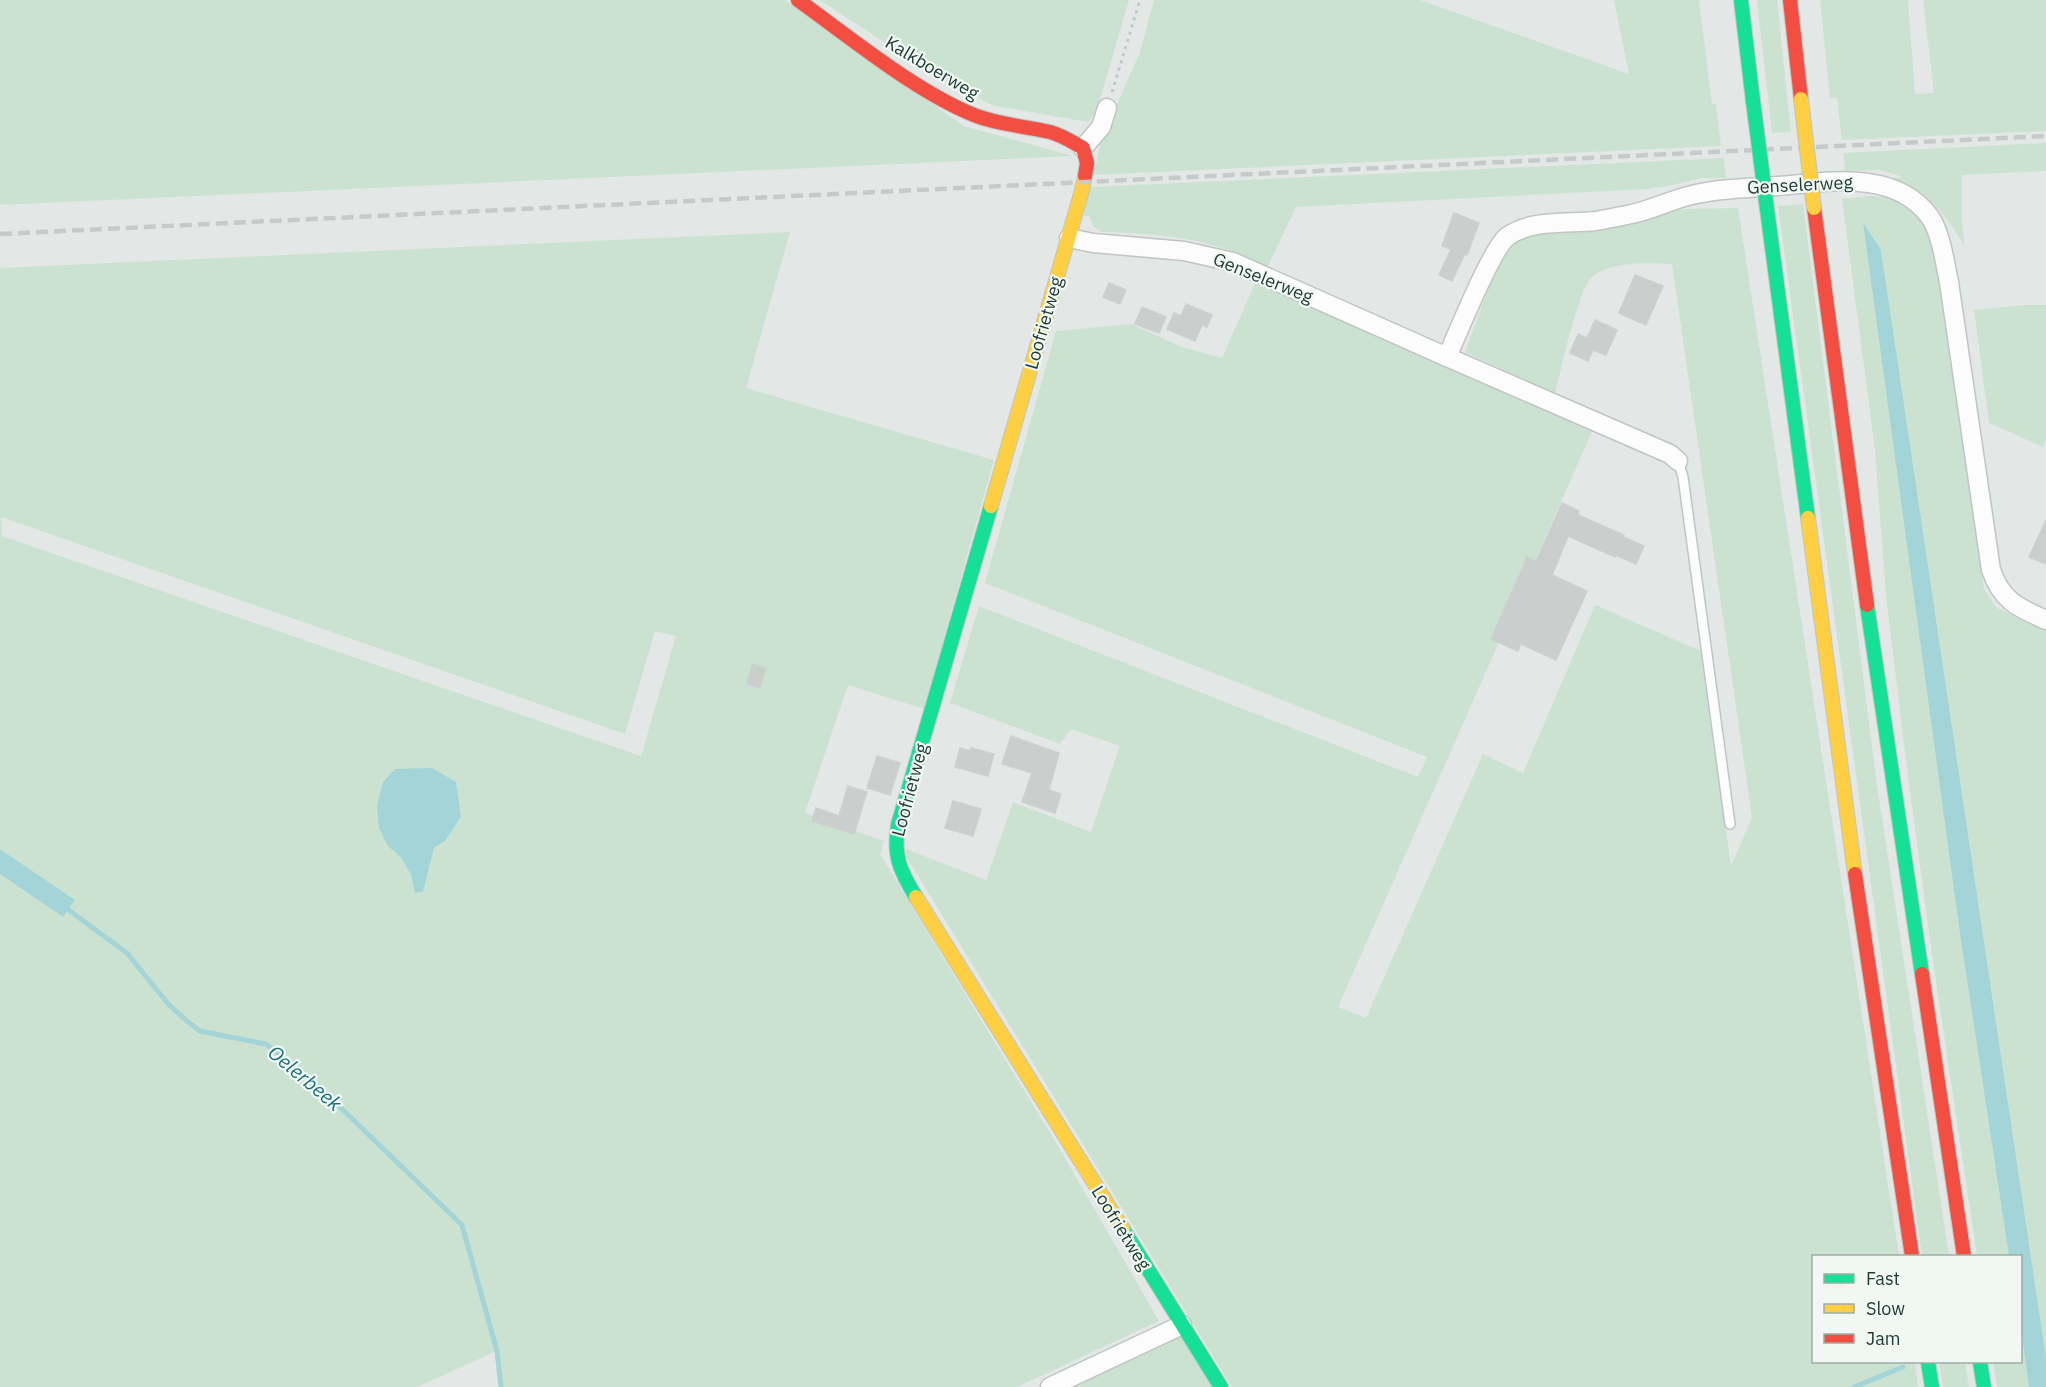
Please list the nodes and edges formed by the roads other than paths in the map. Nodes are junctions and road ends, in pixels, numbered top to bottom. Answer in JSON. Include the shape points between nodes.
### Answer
{"nodes":[{"id":1,"x":798,"y":0,"type":"edge"},
{"id":2,"x":1791,"y":0,"type":"edge"},
{"id":3,"x":1740,"y":5,"type":"edge"},
{"id":4,"x":1107,"y":108,"type":"road end"},
{"id":5,"x":1083,"y":148,"type":"junction"},
{"id":6,"x":1069,"y":238,"type":"junction"},
{"id":7,"x":1447,"y":357,"type":"junction"},
{"id":8,"x":1678,"y":461,"type":"joint"},
{"id":9,"x":2046,"y":620,"type":"edge"},
{"id":10,"x":1730,"y":824,"type":"dead end"},
{"id":11,"x":1912,"y":1255,"type":"edge"},
{"id":12,"x":1964,"y":1255,"type":"edge"},
{"id":13,"x":1182,"y":1325,"type":"junction"},
{"id":14,"x":1928,"y":1363,"type":"edge"},
{"id":15,"x":1980,"y":1363,"type":"edge"},
{"id":16,"x":1050,"y":1387,"type":"edge"},
{"id":17,"x":1221,"y":1387,"type":"edge"},
{"id":18,"x":1932,"y":1387,"type":"edge"},
{"id":19,"x":1984,"y":1387,"type":"edge"}],
"edges":[{"from":1,"to":5,"type":"main road","name":"Kalkboerweg","via":[[942,99],[999,123],[1051,132]]},
{"from":2,"to":12,"type":"main road","bridge":true,"via":[[1814,208],[1878,682]]},
{"from":3,"to":11,"type":"main road","bridge":true,"via":[[1857,891]]},
{"from":4,"to":5,"type":"street","via":[[1101,127]]},
{"from":5,"to":6,"type":"main road","name":"Loofrietweg","via":[[1087,163]]},
{"from":6,"to":7,"type":"street","name":"Genselerweg","via":[[1184,251],[1233,262]]},
{"from":6,"to":13,"type":"main road","name":"Loofrietweg","via":[[900,818],[895,852],[902,874]]},
{"from":7,"to":8,"type":"street","name":"Genselerweg","via":[[1670,454]]},
{"from":7,"to":9,"type":"street","name":"Genselerweg","via":[[1492,259],[1505,238],[1522,228],[1629,215],[1692,195],[1724,190],[1855,180],[1902,193],[1931,218],[1941,245],[1990,570],[2009,602]]},
{"from":8,"to":10,"type":"lane"},
{"from":13,"to":16,"type":"street"},
{"from":13,"to":17,"type":"main road","name":"Loofrietweg"},
{"from":14,"to":18,"type":"main road"},
{"from":15,"to":19,"type":"main road"}]}
